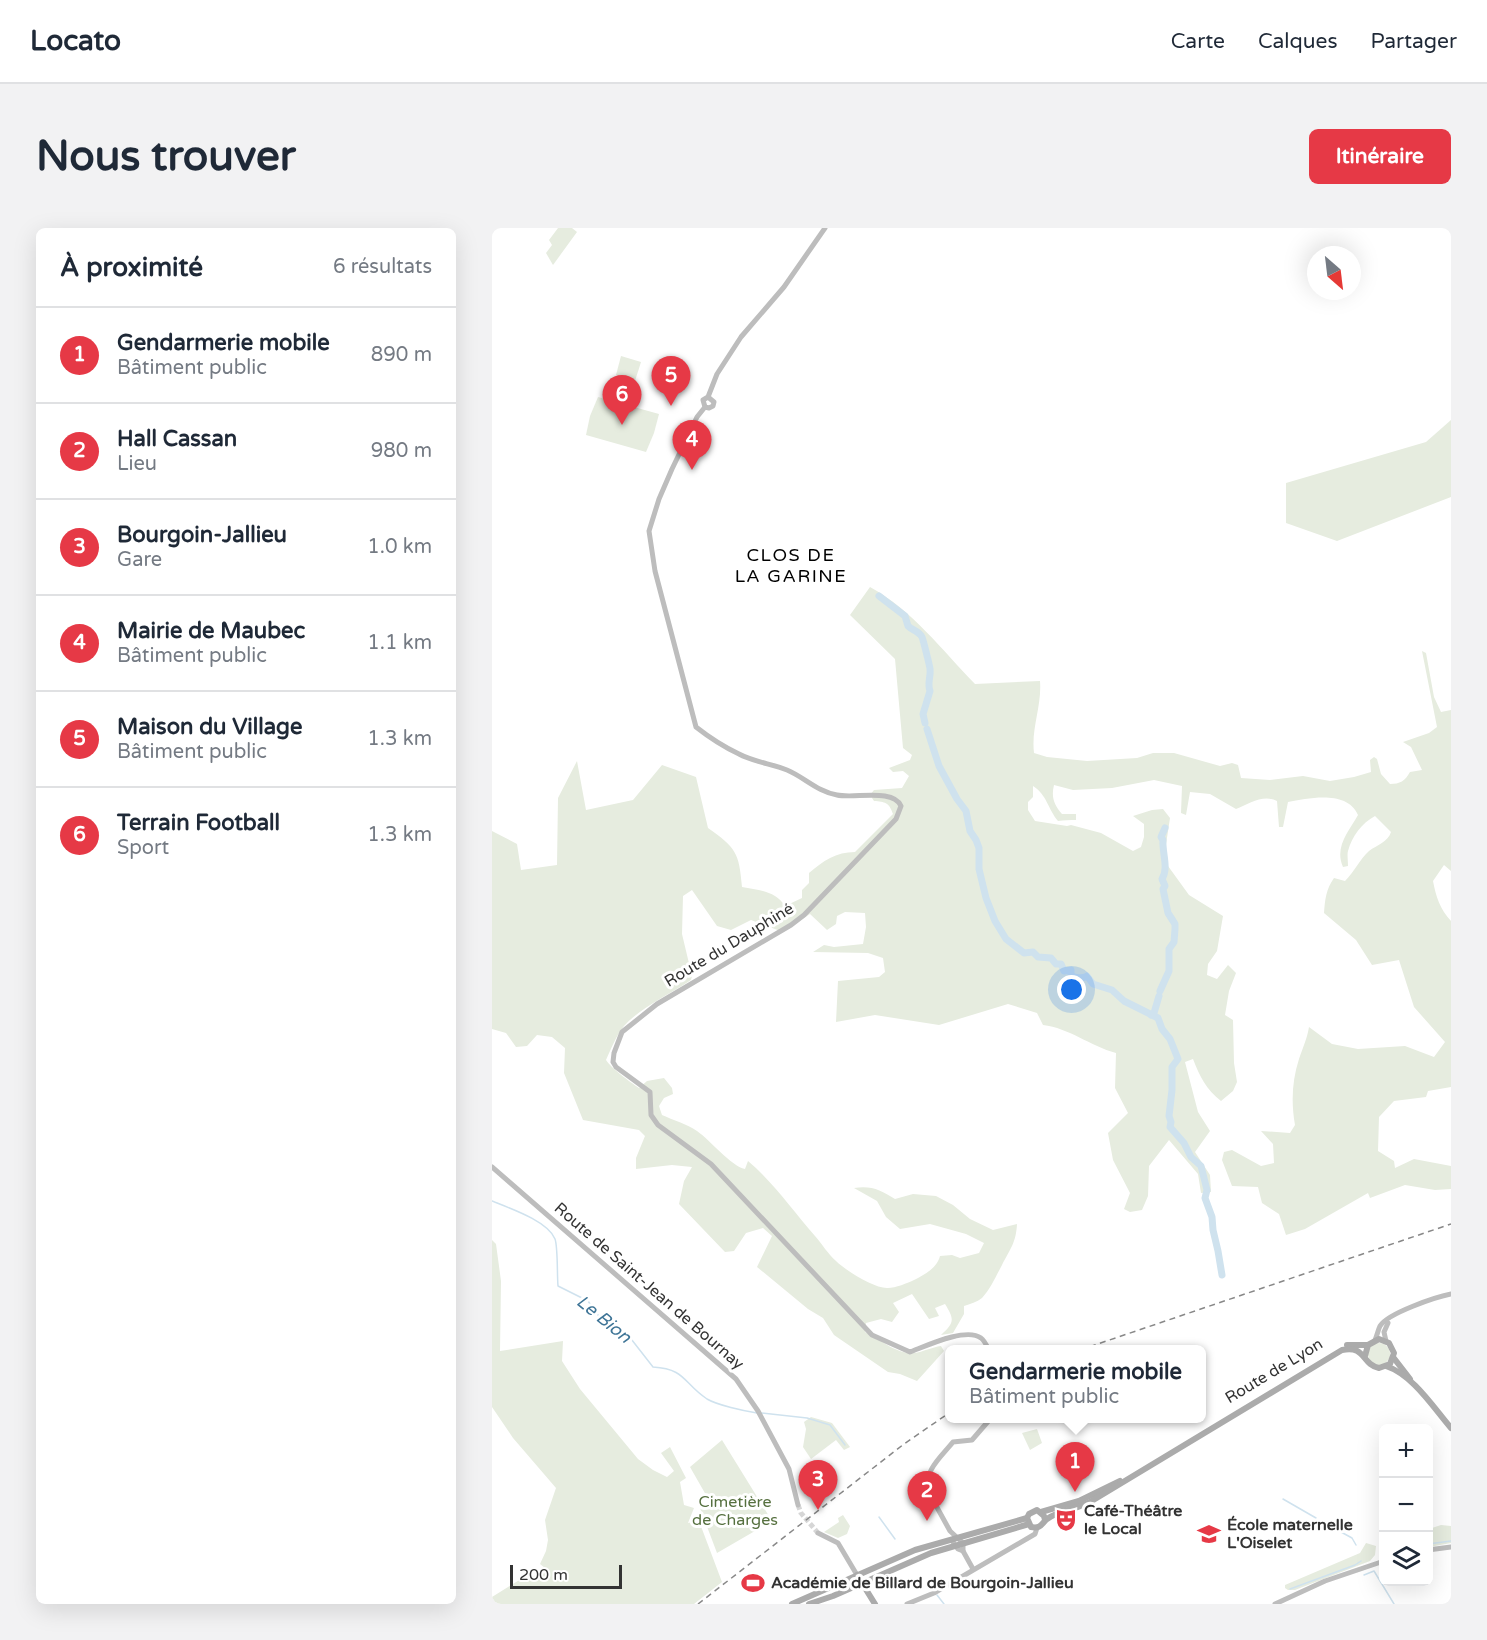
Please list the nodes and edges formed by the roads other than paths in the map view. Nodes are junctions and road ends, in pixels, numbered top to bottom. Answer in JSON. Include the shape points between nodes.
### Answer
{"nodes":[{"id":1,"x":825,"y":228,"type":"edge"},
{"id":2,"x":492,"y":1167,"type":"edge"},
{"id":3,"x":1451,"y":1296,"type":"edge"},
{"id":4,"x":1375,"y":1340,"type":"junction"},
{"id":5,"x":1386,"y":1341,"type":"junction"},
{"id":6,"x":986,"y":1345,"type":"edge"},
{"id":7,"x":1368,"y":1345,"type":"junction"},
{"id":8,"x":1365,"y":1356,"type":"junction"},
{"id":9,"x":1393,"y":1357,"type":"junction"},
{"id":10,"x":1386,"y":1366,"type":"junction"},
{"id":11,"x":1414,"y":1385,"type":"junction"},
{"id":12,"x":987,"y":1423,"type":"edge"},
{"id":13,"x":1451,"y":1428,"type":"edge"},
{"id":14,"x":798,"y":1505,"type":"tunnel mouth"},
{"id":15,"x":1041,"y":1512,"type":"junction"},
{"id":16,"x":1045,"y":1520,"type":"junction"},
{"id":17,"x":1031,"y":1524,"type":"junction"},
{"id":18,"x":951,"y":1532,"type":"junction"},
{"id":19,"x":818,"y":1533,"type":"tunnel mouth"},
{"id":20,"x":961,"y":1540,"type":"junction"},
{"id":21,"x":953,"y":1543,"type":"junction"},
{"id":22,"x":1451,"y":1547,"type":"edge"},
{"id":23,"x":1433,"y":1549,"type":"edge"},
{"id":24,"x":963,"y":1551,"type":"junction"},
{"id":25,"x":1379,"y":1562,"type":"edge"},
{"id":26,"x":973,"y":1569,"type":"junction"},
{"id":27,"x":857,"y":1575,"type":"junction"},
{"id":28,"x":862,"y":1583,"type":"junction"},
{"id":29,"x":833,"y":1596,"type":"junction"},
{"id":30,"x":792,"y":1604,"type":"edge"},
{"id":31,"x":809,"y":1604,"type":"edge"},
{"id":32,"x":875,"y":1604,"type":"edge"},
{"id":33,"x":907,"y":1604,"type":"edge"},
{"id":34,"x":1275,"y":1604,"type":"edge"}],
"edges":[{"from":1,"to":6,"type":"street","name":"Route du Dauphiné","via":[[784,287],[741,337],[704,400],[705,407],[652,517],[655,571],[696,727],[740,755],[789,771],[826,792],[844,796],[888,795],[901,806],[896,819],[804,915],[657,1004],[622,1032],[612,1062],[650,1092],[651,1115],[658,1125],[711,1164],[872,1335],[910,1352],[962,1334],[982,1338]]},
{"from":2,"to":14,"type":"street","name":"Route de Saint-Jean de Bournay","via":[[736,1379],[764,1420],[789,1469]]},
{"from":3,"to":4,"type":"street","via":[[1429,1300],[1389,1319]]},
{"from":3,"to":5,"type":"street","via":[[1388,1324],[1384,1332]]},
{"from":4,"to":5,"type":"main road"},
{"from":4,"to":7,"type":"main road"},
{"from":5,"to":9,"type":"main road"},
{"from":7,"to":8,"type":"main road"},
{"from":7,"to":15,"type":"main road","name":"Route de Lyon","via":[[1339,1348],[1106,1488]]},
{"from":8,"to":10,"type":"main road","via":[[1371,1366]]},
{"from":8,"to":16,"type":"main road","name":"Route de Lyon","via":[[1354,1349],[1342,1350],[1112,1490]]},
{"from":9,"to":10,"type":"main road"},
{"from":9,"to":11,"type":"main road"},
{"from":10,"to":11,"type":"main road"},
{"from":11,"to":13,"type":"main road"},
{"from":12,"to":18,"type":"street","via":[[972,1440],[953,1442],[930,1470],[928,1491]]},
{"from":15,"to":16,"type":"main road"},
{"from":15,"to":17,"type":"main road","name":"Route de Lyon","via":[[1033,1511]]},
{"from":16,"to":17,"type":"main road","via":[[1041,1527]]},
{"from":17,"to":20,"type":"main road","name":"Route de Lyon"},
{"from":17,"to":26,"type":"street","via":[[1028,1537]]},
{"from":18,"to":20,"type":"street"},
{"from":18,"to":21,"type":"street"},
{"from":19,"to":27,"type":"street","via":[[834,1539]]},
{"from":20,"to":21,"type":"main road","name":"Route de Lyon"},
{"from":20,"to":24,"type":"street"},
{"from":21,"to":24,"type":"street"},
{"from":21,"to":27,"type":"main road","via":[[908,1553]]},
{"from":21,"to":28,"type":"main road"},
{"from":22,"to":23,"type":"street"},
{"from":24,"to":26,"type":"street"},
{"from":25,"to":34,"type":"street"},
{"from":26,"to":33,"type":"street"},
{"from":27,"to":28,"type":"main road"},
{"from":27,"to":29,"type":"main road"},
{"from":27,"to":30,"type":"main road"},
{"from":28,"to":29,"type":"main road"},
{"from":28,"to":32,"type":"main road"},
{"from":29,"to":31,"type":"main road"}]}
